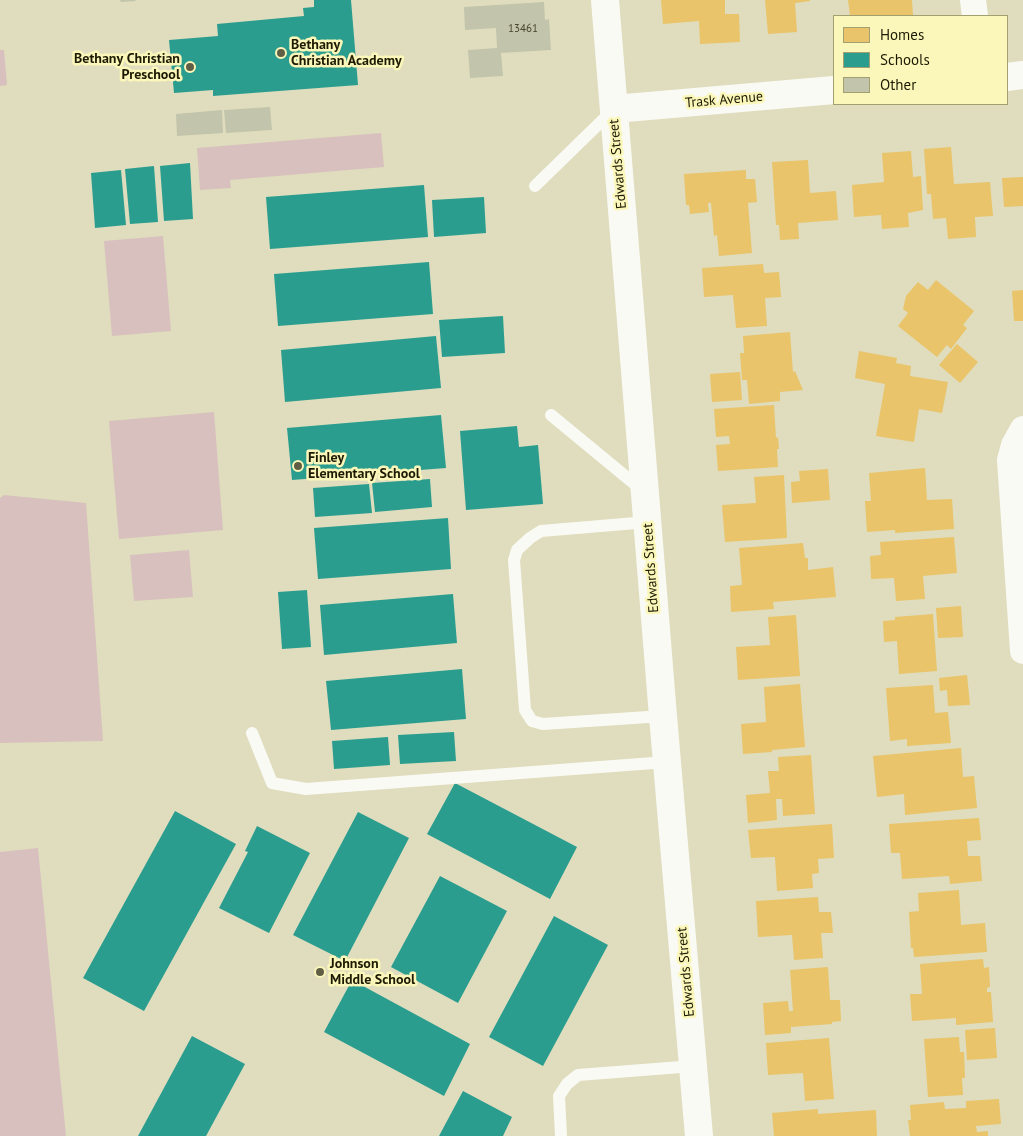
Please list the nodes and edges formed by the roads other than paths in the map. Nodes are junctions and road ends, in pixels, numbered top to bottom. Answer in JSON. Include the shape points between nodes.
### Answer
{"nodes":[{"id":1,"x":605,"y":0,"type":"edge"},
{"id":2,"x":973,"y":0,"type":"edge"},
{"id":3,"x":974,"y":15,"type":"edge"},
{"id":4,"x":1023,"y":76,"type":"edge"},
{"id":5,"x":1008,"y":77,"type":"edge"},
{"id":6,"x":833,"y":90,"type":"edge"},
{"id":7,"x":614,"y":109,"type":"junction"},
{"id":8,"x":535,"y":186,"type":"dead end"},
{"id":9,"x":551,"y":415,"type":"dead end"},
{"id":10,"x":1022,"y":430,"type":"edge"},
{"id":11,"x":645,"y":493,"type":"junction"},
{"id":12,"x":648,"y":522,"type":"junction"},
{"id":13,"x":1023,"y":651,"type":"edge"},
{"id":14,"x":663,"y":716,"type":"junction"},
{"id":15,"x":252,"y":733,"type":"dead end"},
{"id":16,"x":667,"y":762,"type":"junction"},
{"id":17,"x":694,"y":1066,"type":"junction"},
{"id":18,"x":561,"y":1136,"type":"edge"},
{"id":19,"x":699,"y":1136,"type":"edge"}],
"edges":[{"from":1,"to":7,"type":"street","name":"Edwards Street"},
{"from":2,"to":3,"type":"street"},
{"from":4,"to":5,"type":"street"},
{"from":6,"to":7,"type":"street","name":"Trask Avenue"},
{"from":7,"to":8,"type":"lane"},
{"from":7,"to":11,"type":"street","name":"Edwards Street"},
{"from":9,"to":11,"type":"lane"},
{"from":10,"to":13,"type":"street","via":[[1010,460]]},
{"from":11,"to":12,"type":"street","name":"Edwards Street"},
{"from":12,"to":14,"type":"street","name":"Edwards Street"},
{"from":12,"to":14,"type":"lane","via":[[541,531],[517,550],[514,560],[525,710],[532,721],[543,724]]},
{"from":14,"to":16,"type":"street","name":"Edwards Street"},
{"from":15,"to":16,"type":"lane","via":[[272,783],[306,789]]},
{"from":16,"to":17,"type":"street","name":"Edwards Street"},
{"from":17,"to":18,"type":"lane","via":[[578,1075],[559,1096]]},
{"from":17,"to":19,"type":"street","name":"Edwards Street"}]}
